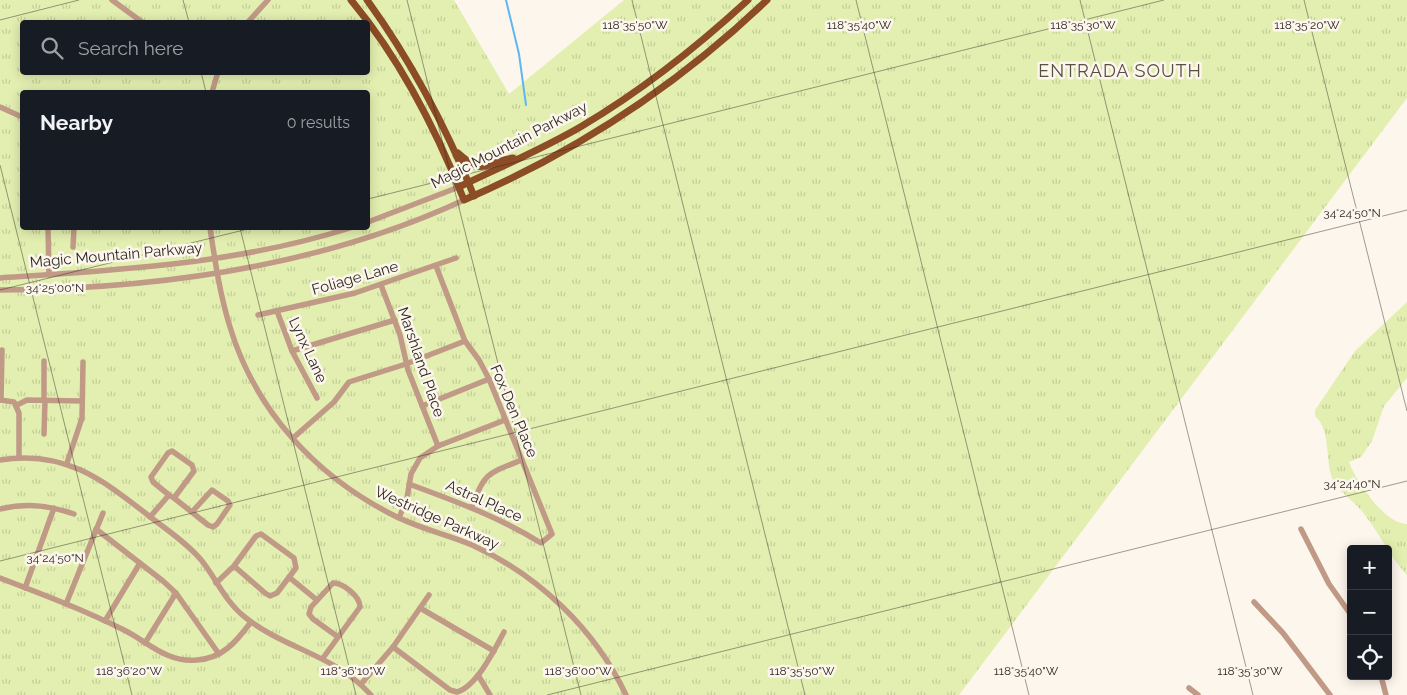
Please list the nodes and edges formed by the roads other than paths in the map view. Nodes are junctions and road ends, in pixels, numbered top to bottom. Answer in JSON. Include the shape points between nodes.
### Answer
{"nodes":[{"id":1,"x":112,"y":0,"type":"edge"},
{"id":2,"x":268,"y":0,"type":"edge"},
{"id":3,"x":351,"y":0,"type":"edge"},
{"id":4,"x":367,"y":0,"type":"edge"},
{"id":5,"x":748,"y":0,"type":"edge"},
{"id":6,"x":767,"y":0,"type":"edge"},
{"id":7,"x":139,"y":20,"type":"edge"},
{"id":8,"x":250,"y":20,"type":"edge"},
{"id":9,"x":366,"y":20,"type":"edge"},
{"id":10,"x":370,"y":26,"type":"edge"},
{"id":11,"x":217,"y":75,"type":"edge"},
{"id":12,"x":213,"y":90,"type":"edge"},
{"id":13,"x":0,"y":107,"type":"edge"},
{"id":14,"x":20,"y":116,"type":"edge"},
{"id":15,"x":458,"y":153,"type":"junction"},
{"id":16,"x":519,"y":158,"type":"junction"},
{"id":17,"x":468,"y":182,"type":"junction"},
{"id":18,"x":459,"y":187,"type":"junction"},
{"id":19,"x":474,"y":196,"type":"junction"},
{"id":20,"x":464,"y":200,"type":"junction"},
{"id":21,"x":370,"y":221,"type":"edge"},
{"id":22,"x":48,"y":230,"type":"edge"},
{"id":23,"x":74,"y":230,"type":"edge"},
{"id":24,"x":210,"y":230,"type":"edge"},
{"id":25,"x":343,"y":230,"type":"edge"},
{"id":26,"x":73,"y":247,"type":"dead end"},
{"id":27,"x":456,"y":258,"type":"dead end"},
{"id":28,"x":215,"y":260,"type":"junction"},
{"id":29,"x":436,"y":266,"type":"junction"},
{"id":30,"x":217,"y":273,"type":"junction"},
{"id":31,"x":49,"y":275,"type":"junction"},
{"id":32,"x":0,"y":278,"type":"edge"},
{"id":33,"x":381,"y":285,"type":"junction"},
{"id":34,"x":0,"y":290,"type":"edge"},
{"id":35,"x":277,"y":312,"type":"junction"},
{"id":36,"x":258,"y":315,"type":"dead end"},
{"id":37,"x":395,"y":320,"type":"junction"},
{"id":38,"x":465,"y":341,"type":"junction"},
{"id":39,"x":2,"y":350,"type":"dead end"},
{"id":40,"x":292,"y":352,"type":"junction"},
{"id":41,"x":44,"y":361,"type":"dead end"},
{"id":42,"x":82,"y":362,"type":"dead end"},
{"id":43,"x":406,"y":364,"type":"junction"},
{"id":44,"x":1,"y":370,"type":"edge"},
{"id":45,"x":488,"y":379,"type":"junction"},
{"id":46,"x":317,"y":398,"type":"dead end"},
{"id":47,"x":0,"y":400,"type":"edge"},
{"id":48,"x":44,"y":400,"type":"junction"},
{"id":49,"x":82,"y":401,"type":"junction"},
{"id":50,"x":17,"y":406,"type":"junction"},
{"id":51,"x":422,"y":406,"type":"junction"},
{"id":52,"x":505,"y":420,"type":"junction"},
{"id":53,"x":44,"y":434,"type":"dead end"},
{"id":54,"x":293,"y":438,"type":"junction"},
{"id":55,"x":438,"y":446,"type":"junction"},
{"id":56,"x":19,"y":456,"type":"junction"},
{"id":57,"x":0,"y":460,"type":"edge"},
{"id":58,"x":522,"y":460,"type":"junction"},
{"id":59,"x":67,"y":463,"type":"junction"},
{"id":60,"x":409,"y":484,"type":"junction"},
{"id":61,"x":172,"y":496,"type":"junction"},
{"id":62,"x":472,"y":507,"type":"junction"},
{"id":63,"x":54,"y":508,"type":"junction"},
{"id":64,"x":0,"y":509,"type":"edge"},
{"id":65,"x":103,"y":512,"type":"dead end"},
{"id":66,"x":192,"y":512,"type":"junction"},
{"id":67,"x":74,"y":514,"type":"dead end"},
{"id":68,"x":150,"y":517,"type":"junction"},
{"id":69,"x":399,"y":518,"type":"junction"},
{"id":70,"x":96,"y":529,"type":"junction"},
{"id":71,"x":1301,"y":529,"type":"dead end"},
{"id":72,"x":546,"y":539,"type":"joint"},
{"id":73,"x":140,"y":563,"type":"junction"},
{"id":74,"x":234,"y":566,"type":"junction"},
{"id":75,"x":289,"y":577,"type":"junction"},
{"id":76,"x":0,"y":578,"type":"edge"},
{"id":77,"x":216,"y":582,"type":"junction"},
{"id":78,"x":25,"y":588,"type":"junction"},
{"id":79,"x":176,"y":593,"type":"junction"},
{"id":80,"x":429,"y":595,"type":"dead end"},
{"id":81,"x":317,"y":600,"type":"junction"},
{"id":82,"x":1254,"y":602,"type":"dead end"},
{"id":83,"x":66,"y":604,"type":"junction"},
{"id":84,"x":420,"y":608,"type":"junction"},
{"id":85,"x":1347,"y":609,"type":"edge"},
{"id":86,"x":105,"y":621,"type":"junction"},
{"id":87,"x":251,"y":622,"type":"junction"},
{"id":88,"x":504,"y":632,"type":"dead end"},
{"id":89,"x":338,"y":637,"type":"junction"},
{"id":90,"x":145,"y":643,"type":"junction"},
{"id":91,"x":392,"y":647,"type":"junction"},
{"id":92,"x":494,"y":651,"type":"junction"},
{"id":93,"x":219,"y":654,"type":"junction"},
{"id":94,"x":323,"y":658,"type":"junction"},
{"id":95,"x":478,"y":675,"type":"junction"},
{"id":96,"x":1382,"y":680,"type":"edge"},
{"id":97,"x":361,"y":684,"type":"junction"},
{"id":98,"x":1189,"y":688,"type":"dead end"},
{"id":99,"x":371,"y":695,"type":"edge"},
{"id":100,"x":490,"y":695,"type":"edge"},
{"id":101,"x":626,"y":695,"type":"edge"},
{"id":102,"x":1198,"y":695,"type":"edge"},
{"id":103,"x":1330,"y":695,"type":"edge"},
{"id":104,"x":1386,"y":695,"type":"edge"}],
"edges":[{"from":1,"to":7,"type":"street"},
{"from":2,"to":8,"type":"street"},
{"from":3,"to":9,"type":"main road"},
{"from":4,"to":15,"type":"main road","via":[[412,69]]},
{"from":5,"to":16,"type":"main road","name":"Magic Mountain Parkway","via":[[691,49],[619,101],[574,130]]},
{"from":6,"to":19,"type":"main road","name":"Magic Mountain Parkway","via":[[702,57],[632,108],[555,156]]},
{"from":10,"to":18,"type":"main road","via":[[417,98]]},
{"from":11,"to":12,"type":"street"},
{"from":13,"to":14,"type":"street"},
{"from":15,"to":16,"type":"main road","via":[[476,167]]},
{"from":15,"to":17,"type":"main road"},
{"from":16,"to":17,"type":"main road","name":"Magic Mountain Parkway"},
{"from":17,"to":18,"type":"main road","name":"Magic Mountain Parkway"},
{"from":17,"to":19,"type":"main road"},
{"from":18,"to":20,"type":"main road"},
{"from":18,"to":21,"type":"street","name":"Magic Mountain Parkway"},
{"from":19,"to":20,"type":"main road","name":"Magic Mountain Parkway"},
{"from":20,"to":30,"type":"street","name":"Magic Mountain Parkway","via":[[339,246]]},
{"from":22,"to":31,"type":"street"},
{"from":23,"to":26,"type":"street"},
{"from":24,"to":28,"type":"street","name":"Westridge Parkway"},
{"from":25,"to":28,"type":"street","name":"Magic Mountain Parkway"},
{"from":27,"to":29,"type":"street","name":"Foliage Lane"},
{"from":28,"to":30,"type":"street","name":"Westridge Parkway"},
{"from":28,"to":31,"type":"street","name":"Magic Mountain Parkway","via":[[135,270]]},
{"from":29,"to":33,"type":"street","name":"Foliage Lane"},
{"from":29,"to":38,"type":"street","name":"Fox Den Place"},
{"from":30,"to":34,"type":"street","name":"Magic Mountain Parkway","via":[[142,283]]},
{"from":30,"to":54,"type":"street","name":"Westridge Parkway","via":[[242,359],[265,403]]},
{"from":31,"to":32,"type":"street","name":"Magic Mountain Parkway"},
{"from":33,"to":35,"type":"street","name":"Foliage Lane"},
{"from":33,"to":37,"type":"street","name":"Marshland Place"},
{"from":35,"to":36,"type":"street","name":"Foliage Lane"},
{"from":35,"to":40,"type":"street","name":"Lynx Lane"},
{"from":37,"to":40,"type":"street"},
{"from":37,"to":43,"type":"street","name":"Marshland Place"},
{"from":38,"to":43,"type":"street"},
{"from":38,"to":45,"type":"street","name":"Fox Den Place"},
{"from":39,"to":44,"type":"street"},
{"from":40,"to":46,"type":"street","name":"Lynx Lane"},
{"from":41,"to":48,"type":"street"},
{"from":42,"to":49,"type":"street"},
{"from":43,"to":51,"type":"street","name":"Marshland Place"},
{"from":43,"to":54,"type":"street","via":[[349,382],[334,402]]},
{"from":44,"to":47,"type":"street"},
{"from":45,"to":51,"type":"street"},
{"from":45,"to":52,"type":"street","name":"Fox Den Place"},
{"from":47,"to":50,"type":"street","via":[[9,400]]},
{"from":48,"to":49,"type":"street"},
{"from":48,"to":50,"type":"street","via":[[27,400]]},
{"from":48,"to":53,"type":"street"},
{"from":49,"to":59,"type":"street","via":[[80,424]]},
{"from":50,"to":56,"type":"street"},
{"from":51,"to":55,"type":"street","name":"Marshland Place"},
{"from":52,"to":55,"type":"street"},
{"from":52,"to":58,"type":"street","name":"Fox Den Place"},
{"from":54,"to":69,"type":"street","name":"Westridge Parkway","via":[[341,484]]},
{"from":55,"to":60,"type":"street","via":[[420,458]]},
{"from":56,"to":57,"type":"street"},
{"from":56,"to":59,"type":"street"},
{"from":58,"to":62,"type":"street","via":[[482,480]]},
{"from":58,"to":72,"type":"street","name":"Fox Den Place","via":[[552,534]]},
{"from":59,"to":68,"type":"street","via":[[105,482]]},
{"from":60,"to":62,"type":"street","name":"Astral Place"},
{"from":60,"to":69,"type":"street"},
{"from":61,"to":61,"type":"street","via":[[194,469],[172,451],[151,477]]},
{"from":61,"to":66,"type":"street"},
{"from":61,"to":68,"type":"street"},
{"from":62,"to":72,"type":"street","name":"Astral Place","via":[[541,543]]},
{"from":63,"to":64,"type":"street","via":[[24,504]]},
{"from":63,"to":67,"type":"street"},
{"from":63,"to":78,"type":"street"},
{"from":65,"to":70,"type":"street"},
{"from":66,"to":66,"type":"street","via":[[213,526],[218,524],[230,505],[212,490]]},
{"from":68,"to":77,"type":"street","via":[[193,551]]},
{"from":69,"to":101,"type":"street","name":"Westridge Parkway","via":[[483,550],[535,582],[580,624],[608,662]]},
{"from":70,"to":73,"type":"street"},
{"from":70,"to":83,"type":"street"},
{"from":71,"to":85,"type":"street","via":[[1329,584]]},
{"from":73,"to":79,"type":"street"},
{"from":73,"to":86,"type":"street"},
{"from":74,"to":75,"type":"street","via":[[268,596],[277,593]]},
{"from":74,"to":75,"type":"street","via":[[256,536],[261,534],[296,561],[296,568]]},
{"from":74,"to":77,"type":"street"},
{"from":75,"to":81,"type":"street"},
{"from":76,"to":78,"type":"street"},
{"from":77,"to":87,"type":"street"},
{"from":78,"to":83,"type":"street"},
{"from":79,"to":90,"type":"street"},
{"from":79,"to":93,"type":"street"},
{"from":80,"to":84,"type":"street"},
{"from":81,"to":89,"type":"street","via":[[309,610],[310,617]]},
{"from":81,"to":89,"type":"street","via":[[335,582],[359,599],[360,607]]},
{"from":82,"to":103,"type":"street","via":[[1283,633]]},
{"from":83,"to":86,"type":"street"},
{"from":84,"to":91,"type":"street"},
{"from":84,"to":92,"type":"street"},
{"from":86,"to":90,"type":"street"},
{"from":87,"to":93,"type":"street","via":[[236,642]]},
{"from":87,"to":94,"type":"street"},
{"from":88,"to":92,"type":"street"},
{"from":89,"to":94,"type":"street"},
{"from":90,"to":93,"type":"street","via":[[172,658],[184,660]]},
{"from":91,"to":95,"type":"street","via":[[450,690],[457,692],[465,688]]},
{"from":91,"to":97,"type":"street"},
{"from":92,"to":95,"type":"street"},
{"from":94,"to":97,"type":"street"},
{"from":95,"to":100,"type":"street"},
{"from":96,"to":104,"type":"street"},
{"from":97,"to":99,"type":"street"},
{"from":98,"to":102,"type":"street"}]}
